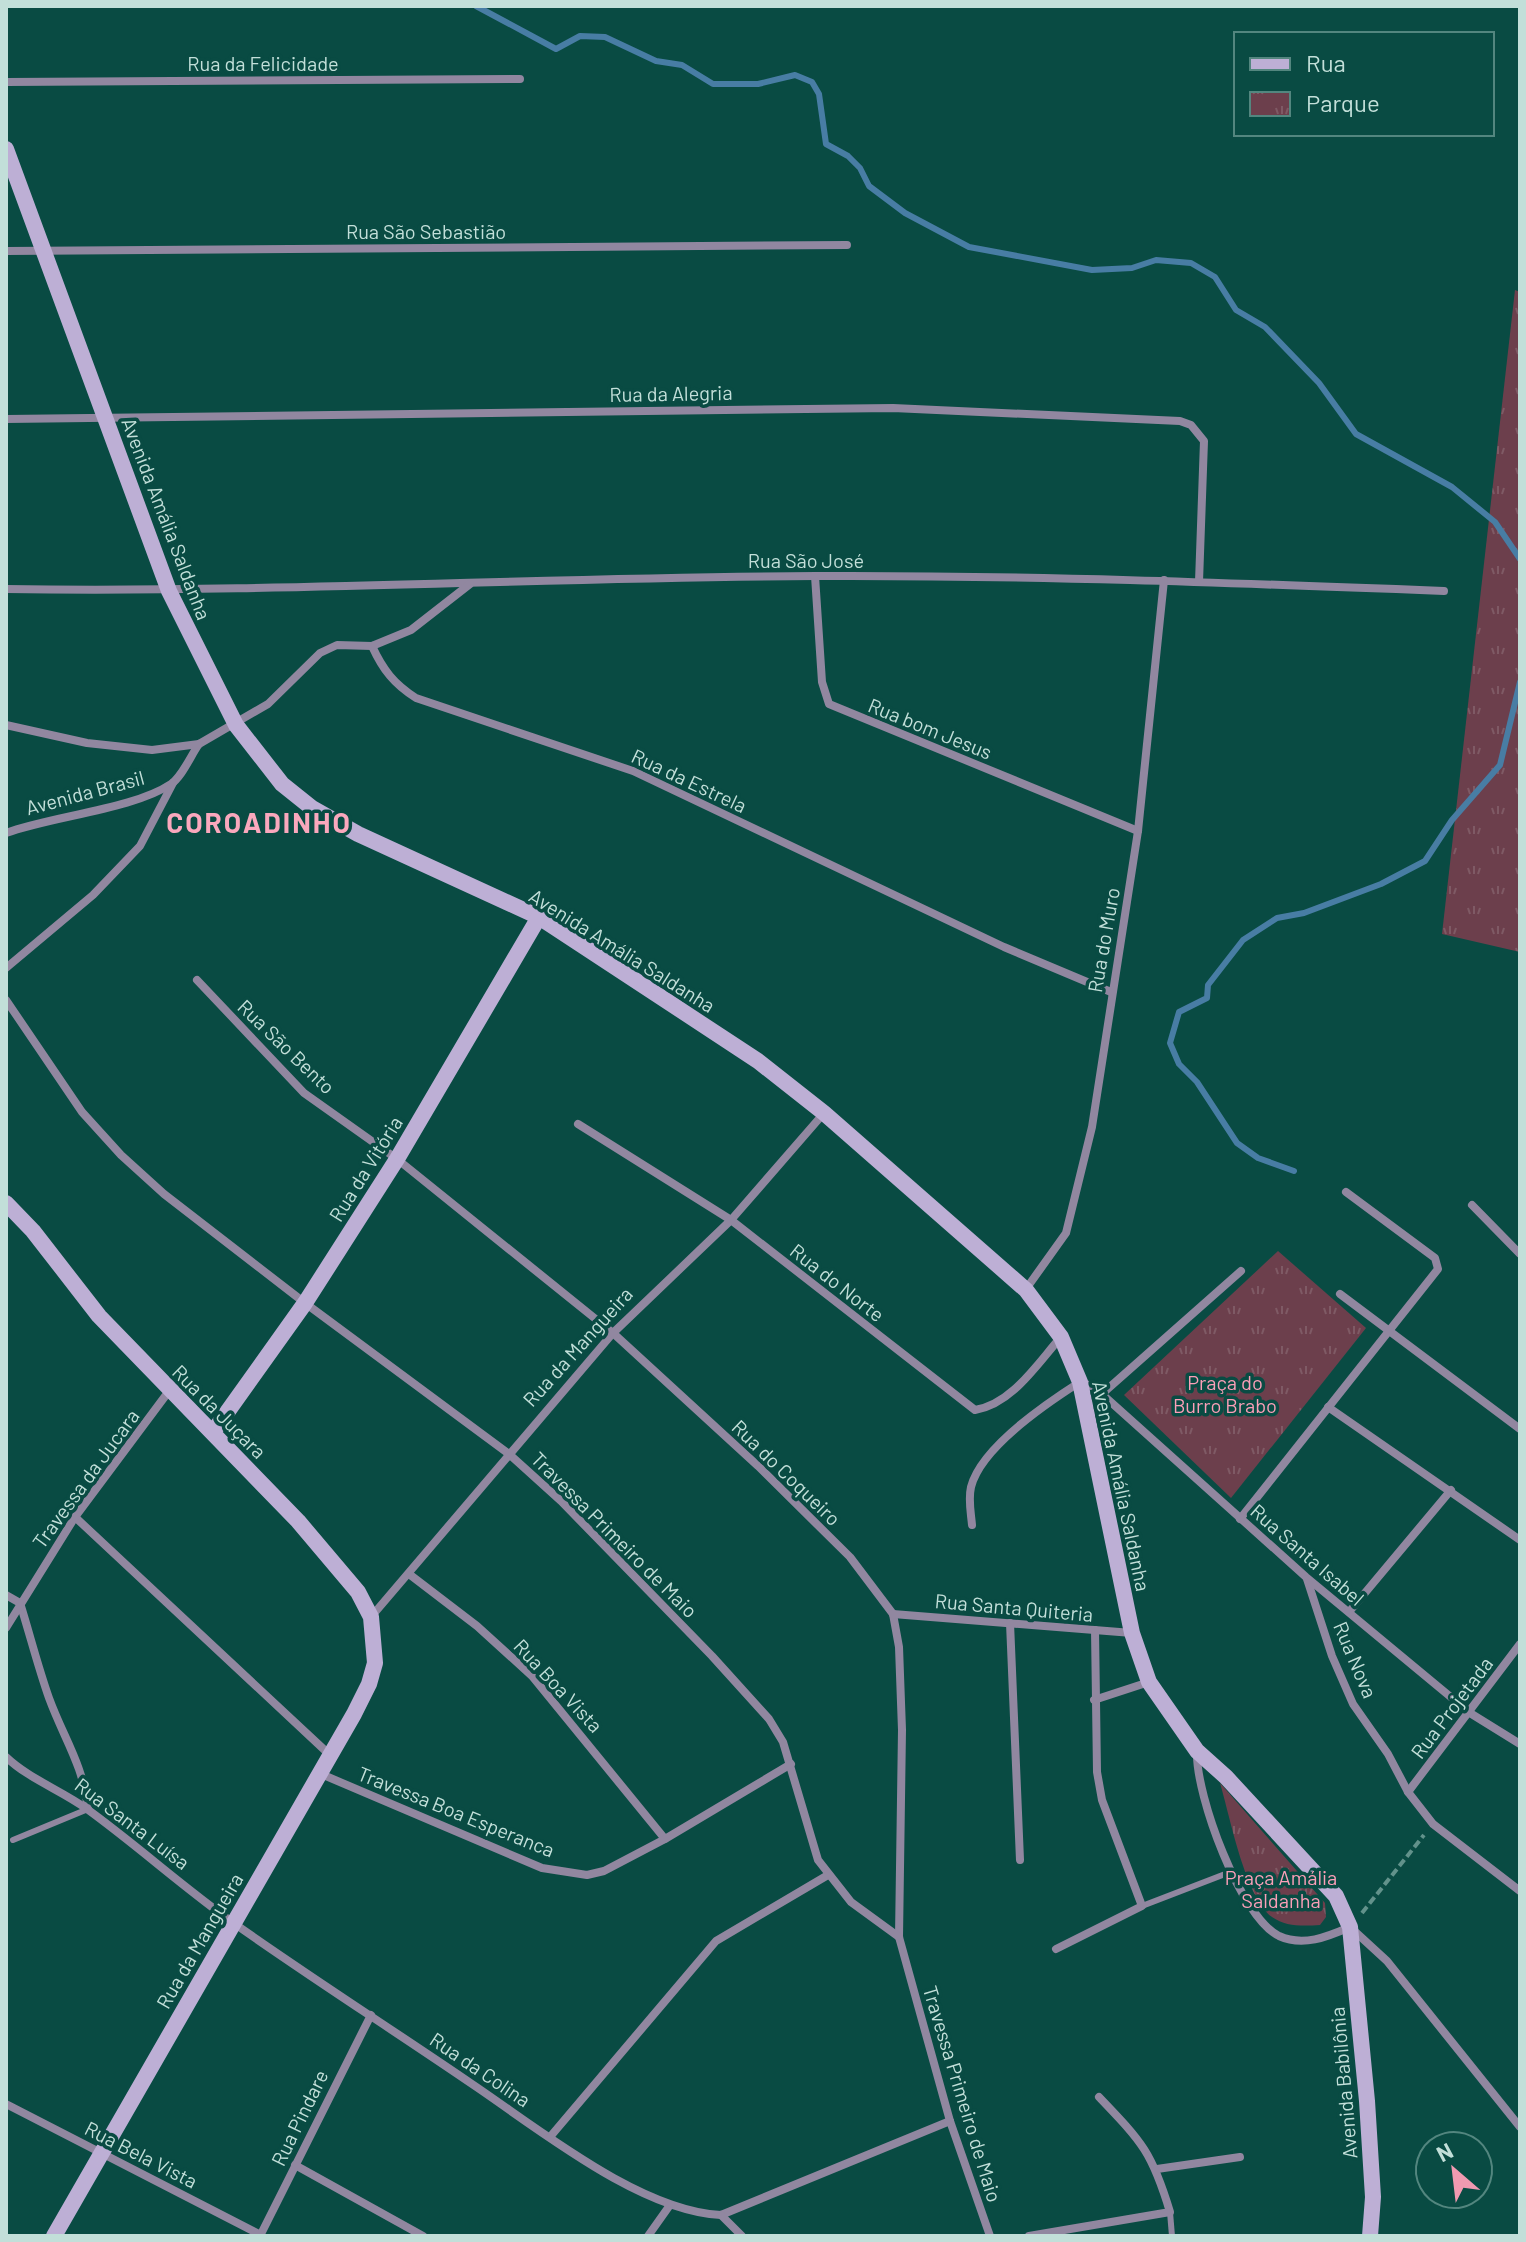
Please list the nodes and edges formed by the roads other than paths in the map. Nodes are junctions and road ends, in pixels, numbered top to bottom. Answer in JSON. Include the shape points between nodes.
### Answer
{"nodes":[{"id":1,"x":520,"y":79,"type":"dead end"},
{"id":2,"x":6,"y":82,"type":"edge"},
{"id":3,"x":6,"y":149,"type":"edge"},
{"id":4,"x":847,"y":245,"type":"dead end"},
{"id":5,"x":6,"y":251,"type":"edge"},
{"id":6,"x":44,"y":251,"type":"junction"},
{"id":7,"x":6,"y":419,"type":"edge"},
{"id":8,"x":108,"y":420,"type":"junction"},
{"id":9,"x":815,"y":576,"type":"junction"},
{"id":10,"x":1164,"y":580,"type":"junction"},
{"id":11,"x":1199,"y":582,"type":"junction"},
{"id":12,"x":471,"y":583,"type":"junction"},
{"id":13,"x":6,"y":589,"type":"edge"},
{"id":14,"x":169,"y":591,"type":"junction"},
{"id":15,"x":1444,"y":591,"type":"dead end"},
{"id":16,"x":372,"y":646,"type":"junction"},
{"id":17,"x":6,"y":725,"type":"edge"},
{"id":18,"x":236,"y":725,"type":"junction"},
{"id":19,"x":199,"y":744,"type":"junction"},
{"id":20,"x":173,"y":783,"type":"junction"},
{"id":21,"x":1138,"y":831,"type":"junction"},
{"id":22,"x":6,"y":833,"type":"edge"},
{"id":23,"x":539,"y":917,"type":"junction"},
{"id":24,"x":6,"y":968,"type":"edge"},
{"id":25,"x":197,"y":980,"type":"dead end"},
{"id":26,"x":1111,"y":992,"type":"junction"},
{"id":27,"x":6,"y":1000,"type":"edge"},
{"id":28,"x":824,"y":1113,"type":"junction"},
{"id":29,"x":578,"y":1124,"type":"dead end"},
{"id":30,"x":397,"y":1159,"type":"junction"},
{"id":31,"x":1346,"y":1192,"type":"dead end"},
{"id":32,"x":6,"y":1203,"type":"edge"},
{"id":33,"x":1472,"y":1205,"type":"dead end"},
{"id":34,"x":731,"y":1220,"type":"junction"},
{"id":35,"x":1520,"y":1254,"type":"edge"},
{"id":36,"x":1241,"y":1271,"type":"dead end"},
{"id":37,"x":1026,"y":1290,"type":"junction"},
{"id":38,"x":1340,"y":1294,"type":"dead end"},
{"id":39,"x":305,"y":1303,"type":"junction"},
{"id":40,"x":1388,"y":1330,"type":"junction"},
{"id":41,"x":613,"y":1333,"type":"junction"},
{"id":42,"x":1061,"y":1337,"type":"junction"},
{"id":43,"x":1080,"y":1382,"type":"junction"},
{"id":44,"x":169,"y":1391,"type":"junction"},
{"id":45,"x":1103,"y":1393,"type":"junction"},
{"id":46,"x":1328,"y":1407,"type":"junction"},
{"id":47,"x":1520,"y":1429,"type":"edge"},
{"id":48,"x":213,"y":1432,"type":"junction"},
{"id":49,"x":509,"y":1454,"type":"junction"},
{"id":50,"x":1451,"y":1490,"type":"junction"},
{"id":51,"x":75,"y":1517,"type":"junction"},
{"id":52,"x":1240,"y":1519,"type":"junction"},
{"id":53,"x":972,"y":1525,"type":"dead end"},
{"id":54,"x":1520,"y":1540,"type":"edge"},
{"id":55,"x":409,"y":1574,"type":"junction"},
{"id":56,"x":1306,"y":1577,"type":"junction"},
{"id":57,"x":6,"y":1595,"type":"edge"},
{"id":58,"x":20,"y":1603,"type":"junction"},
{"id":59,"x":1349,"y":1612,"type":"junction"},
{"id":60,"x":893,"y":1614,"type":"junction"},
{"id":61,"x":371,"y":1617,"type":"junction"},
{"id":62,"x":1010,"y":1623,"type":"junction"},
{"id":63,"x":6,"y":1628,"type":"edge"},
{"id":64,"x":1095,"y":1630,"type":"junction"},
{"id":65,"x":1132,"y":1633,"type":"junction"},
{"id":66,"x":1520,"y":1644,"type":"edge"},
{"id":67,"x":375,"y":1663,"type":"joint"},
{"id":68,"x":1149,"y":1682,"type":"junction"},
{"id":69,"x":1094,"y":1700,"type":"junction"},
{"id":70,"x":1470,"y":1713,"type":"junction"},
{"id":71,"x":1520,"y":1744,"type":"edge"},
{"id":72,"x":1197,"y":1751,"type":"junction"},
{"id":73,"x":331,"y":1756,"type":"junction"},
{"id":74,"x":6,"y":1757,"type":"edge"},
{"id":75,"x":791,"y":1764,"type":"junction"},
{"id":76,"x":321,"y":1774,"type":"junction"},
{"id":77,"x":1408,"y":1792,"type":"junction"},
{"id":78,"x":88,"y":1809,"type":"junction"},
{"id":79,"x":665,"y":1839,"type":"junction"},
{"id":80,"x":13,"y":1840,"type":"dead end"},
{"id":81,"x":1020,"y":1860,"type":"dead end"},
{"id":82,"x":1233,"y":1871,"type":"junction"},
{"id":83,"x":828,"y":1875,"type":"junction"},
{"id":84,"x":1520,"y":1891,"type":"edge"},
{"id":85,"x":1142,"y":1906,"type":"junction"},
{"id":86,"x":234,"y":1924,"type":"junction"},
{"id":87,"x":1350,"y":1927,"type":"junction"},
{"id":88,"x":899,"y":1937,"type":"junction"},
{"id":89,"x":1056,"y":1949,"type":"dead end"},
{"id":90,"x":371,"y":2015,"type":"junction"},
{"id":91,"x":1099,"y":2097,"type":"dead end"},
{"id":92,"x":6,"y":2104,"type":"edge"},
{"id":93,"x":950,"y":2121,"type":"junction"},
{"id":94,"x":1520,"y":2127,"type":"edge"},
{"id":95,"x":550,"y":2137,"type":"junction"},
{"id":96,"x":100,"y":2151,"type":"junction"},
{"id":97,"x":1240,"y":2157,"type":"dead end"},
{"id":98,"x":295,"y":2165,"type":"junction"},
{"id":99,"x":1157,"y":2169,"type":"junction"},
{"id":100,"x":670,"y":2205,"type":"junction"},
{"id":101,"x":1170,"y":2212,"type":"junction"},
{"id":102,"x":721,"y":2215,"type":"junction"},
{"id":103,"x":260,"y":2235,"type":"edge"},
{"id":104,"x":54,"y":2236,"type":"edge"},
{"id":105,"x":423,"y":2236,"type":"edge"},
{"id":106,"x":648,"y":2236,"type":"edge"},
{"id":107,"x":742,"y":2236,"type":"edge"},
{"id":108,"x":990,"y":2236,"type":"edge"},
{"id":109,"x":1029,"y":2236,"type":"edge"},
{"id":110,"x":1172,"y":2236,"type":"edge"},
{"id":111,"x":1370,"y":2236,"type":"edge"}],
"edges":[{"from":1,"to":2,"type":"street","name":"Rua da Felicidade"},
{"from":3,"to":6,"type":"main road","name":"Avenida Amália Saldanha"},
{"from":4,"to":6,"type":"street","name":"Rua São Sebastião"},
{"from":5,"to":6,"type":"street","name":"Rua São Sebastião"},
{"from":6,"to":8,"type":"main road","name":"Avenida Amália Saldanha"},
{"from":7,"to":8,"type":"street","name":"Rua da Alegria"},
{"from":8,"to":11,"type":"street","name":"Rua da Alegria","via":[[640,410],[968,411],[1180,421],[1204,441]]},
{"from":8,"to":14,"type":"main road","name":"Avenida Amália Saldanha"},
{"from":9,"to":10,"type":"street","name":"Rua São José"},
{"from":9,"to":12,"type":"street","name":"Rua São José"},
{"from":9,"to":21,"type":"street","name":"Rua bom Jesus","via":[[822,682],[829,704]]},
{"from":10,"to":11,"type":"street","name":"Rua São José"},
{"from":10,"to":21,"type":"street","name":"Rua do Muro"},
{"from":11,"to":15,"type":"street","name":"Rua São José"},
{"from":12,"to":14,"type":"street","name":"Rua São José"},
{"from":12,"to":16,"type":"street","via":[[411,630]]},
{"from":13,"to":14,"type":"street","name":"Rua São José"},
{"from":14,"to":18,"type":"main road","name":"Avenida Amália Saldanha"},
{"from":16,"to":18,"type":"street","via":[[337,645],[320,653],[284,691]]},
{"from":16,"to":26,"type":"street","name":"Rua da Estrela","via":[[398,687],[416,698],[633,771],[1004,947]]},
{"from":17,"to":19,"type":"street","via":[[87,743],[152,750]]},
{"from":18,"to":19,"type":"street"},
{"from":18,"to":23,"type":"main road","name":"Avenida Amália Saldanha","via":[[282,784],[312,808]]},
{"from":19,"to":20,"type":"street","name":"Avenida Brasil"},
{"from":20,"to":22,"type":"street","name":"Avenida Brasil","via":[[117,805]]},
{"from":20,"to":24,"type":"street","via":[[140,846],[93,895]]},
{"from":21,"to":26,"type":"street","name":"Rua do Muro"},
{"from":23,"to":28,"type":"main road","name":"Avenida Amália Saldanha","via":[[758,1061]]},
{"from":23,"to":30,"type":"main road","name":"Rua da Vitória"},
{"from":25,"to":30,"type":"street","name":"Rua São Bento","via":[[304,1093]]},
{"from":26,"to":37,"type":"street","name":"Rua do Muro","via":[[1080,1185],[1066,1233]]},
{"from":27,"to":39,"type":"street","name":"Travessa Primeiro de Maio","via":[[82,1112],[121,1155]]},
{"from":28,"to":34,"type":"street","name":"Rua da Mangueira"},
{"from":28,"to":37,"type":"main road","name":"Avenida Amália Saldanha"},
{"from":29,"to":34,"type":"street","name":"Rua do Norte"},
{"from":30,"to":39,"type":"main road","name":"Rua da Vitória"},
{"from":30,"to":41,"type":"street","name":"Rua do Coqueiro"},
{"from":31,"to":40,"type":"street","via":[[1438,1263],[1432,1279]]},
{"from":32,"to":44,"type":"main road","name":"Rua da Juçara"},
{"from":33,"to":35,"type":"street"},
{"from":34,"to":41,"type":"street","name":"Rua da Mangueira"},
{"from":34,"to":42,"type":"street","name":"Rua do Norte","via":[[975,1410],[992,1407],[1011,1392]]},
{"from":36,"to":45,"type":"street"},
{"from":37,"to":42,"type":"main road","name":"Avenida Amália Saldanha"},
{"from":38,"to":40,"type":"street"},
{"from":39,"to":48,"type":"main road","name":"Rua da Vitória"},
{"from":39,"to":49,"type":"street","name":"Travessa Primeiro de Maio"},
{"from":40,"to":46,"type":"street"},
{"from":40,"to":47,"type":"street"},
{"from":41,"to":49,"type":"street","name":"Rua da Mangueira"},
{"from":41,"to":60,"type":"street","name":"Rua do Coqueiro","via":[[850,1557]]},
{"from":42,"to":43,"type":"main road","name":"Avenida Amália Saldanha"},
{"from":43,"to":45,"type":"street","name":"Rua Santa Isabel"},
{"from":43,"to":53,"type":"street","via":[[1020,1426],[977,1472],[970,1502]]},
{"from":43,"to":65,"type":"main road","name":"Avenida Amália Saldanha"},
{"from":44,"to":48,"type":"main road","name":"Rua da Juçara"},
{"from":44,"to":51,"type":"street","name":"Travessa da Jucara"},
{"from":45,"to":52,"type":"street","name":"Rua Santa Isabel"},
{"from":46,"to":50,"type":"street"},
{"from":46,"to":52,"type":"street"},
{"from":48,"to":61,"type":"main road","name":"Rua da Juçara","via":[[298,1521],[358,1592]]},
{"from":49,"to":55,"type":"street","name":"Rua da Mangueira"},
{"from":49,"to":75,"type":"street","name":"Travessa Primeiro de Maio","via":[[712,1656],[769,1719]]},
{"from":50,"to":54,"type":"street"},
{"from":50,"to":59,"type":"street"},
{"from":51,"to":58,"type":"street","name":"Travessa da Jucara"},
{"from":51,"to":73,"type":"street"},
{"from":52,"to":56,"type":"street","name":"Rua Santa Isabel"},
{"from":55,"to":61,"type":"street","name":"Rua da Mangueira"},
{"from":55,"to":79,"type":"street","name":"Rua Boa Vista","via":[[532,1676]]},
{"from":56,"to":59,"type":"street","name":"Rua Santa Isabel"},
{"from":56,"to":77,"type":"street","name":"Rua Nova","via":[[1353,1704]]},
{"from":57,"to":58,"type":"street"},
{"from":58,"to":63,"type":"street","name":"Travessa da Jucara"},
{"from":58,"to":78,"type":"street","via":[[49,1698],[77,1756]]},
{"from":59,"to":70,"type":"street","name":"Rua Santa Isabel"},
{"from":60,"to":62,"type":"street","name":"Rua Santa Quiteria"},
{"from":60,"to":88,"type":"street","name":"Rua do Coqueiro","via":[[902,1730]]},
{"from":61,"to":67,"type":"main road","name":"Rua da Juçara"},
{"from":62,"to":64,"type":"street","name":"Rua Santa Quiteria"},
{"from":62,"to":81,"type":"street"},
{"from":64,"to":65,"type":"street","name":"Rua Santa Quiteria"},
{"from":64,"to":69,"type":"street"},
{"from":65,"to":68,"type":"main road","name":"Avenida Amália Saldanha"},
{"from":66,"to":70,"type":"street","name":"Rua Projetada"},
{"from":67,"to":73,"type":"main road","name":"Rua da Mangueira"},
{"from":68,"to":69,"type":"street"},
{"from":68,"to":72,"type":"main road","name":"Avenida Amália Saldanha"},
{"from":69,"to":85,"type":"street","via":[[1102,1800]]},
{"from":70,"to":71,"type":"street","name":"Rua Santa Isabel"},
{"from":70,"to":77,"type":"street","name":"Rua Projetada"},
{"from":72,"to":82,"type":"street","name":"Avenida Amália Saldanha","via":[[1201,1786]]},
{"from":72,"to":87,"type":"main road","name":"Avenida Amália Saldanha","via":[[1326,1885]]},
{"from":73,"to":76,"type":"main road","name":"Rua da Mangueira"},
{"from":74,"to":78,"type":"street","name":"Rua Santa Luísa"},
{"from":75,"to":79,"type":"street","name":"Travessa Boa Esperanca"},
{"from":75,"to":83,"type":"street","name":"Travessa Primeiro de Maio","via":[[810,1844]]},
{"from":76,"to":79,"type":"street","name":"Travessa Boa Esperanca","via":[[542,1868],[571,1874],[604,1871]]},
{"from":76,"to":86,"type":"main road","name":"Rua da Mangueira"},
{"from":77,"to":84,"type":"street","name":"Rua Nova","via":[[1433,1824]]},
{"from":78,"to":80,"type":"lane"},
{"from":78,"to":86,"type":"street","name":"Rua Santa Luísa"},
{"from":82,"to":85,"type":"lane"},
{"from":82,"to":87,"type":"street","name":"Avenida Amália Saldanha","via":[[1253,1913],[1280,1936],[1310,1941]]},
{"from":83,"to":88,"type":"street","name":"Travessa Primeiro de Maio","via":[[851,1902]]},
{"from":83,"to":95,"type":"street","via":[[716,1941]]},
{"from":85,"to":89,"type":"street"},
{"from":86,"to":90,"type":"street","name":"Rua da Colina"},
{"from":86,"to":96,"type":"main road","name":"Rua da Mangueira"},
{"from":87,"to":94,"type":"street","name":"Avenida Amália Saldanha","via":[[1387,1961]]},
{"from":87,"to":111,"type":"main road","name":"Avenida Babilônia","via":[[1368,2115]]},
{"from":88,"to":93,"type":"street","name":"Travessa Primeiro de Maio"},
{"from":90,"to":95,"type":"street","name":"Rua da Colina"},
{"from":90,"to":98,"type":"street","name":"Rua Pindare"},
{"from":91,"to":99,"type":"street","via":[[1143,2143]]},
{"from":92,"to":96,"type":"street","name":"Rua Bela Vista"},
{"from":93,"to":102,"type":"street"},
{"from":93,"to":108,"type":"street","name":"Travessa Primeiro de Maio"},
{"from":95,"to":100,"type":"street","name":"Rua da Colina","via":[[646,2196]]},
{"from":96,"to":103,"type":"street","name":"Rua Bela Vista"},
{"from":96,"to":104,"type":"main road","name":"Rua da Mangueira"},
{"from":97,"to":99,"type":"street"},
{"from":98,"to":103,"type":"street","name":"Rua Pindare"},
{"from":98,"to":105,"type":"street"},
{"from":99,"to":101,"type":"street"},
{"from":100,"to":102,"type":"street","name":"Rua da Colina"},
{"from":100,"to":106,"type":"street"},
{"from":101,"to":109,"type":"street"},
{"from":101,"to":110,"type":"lane"},
{"from":102,"to":107,"type":"street"}]}
